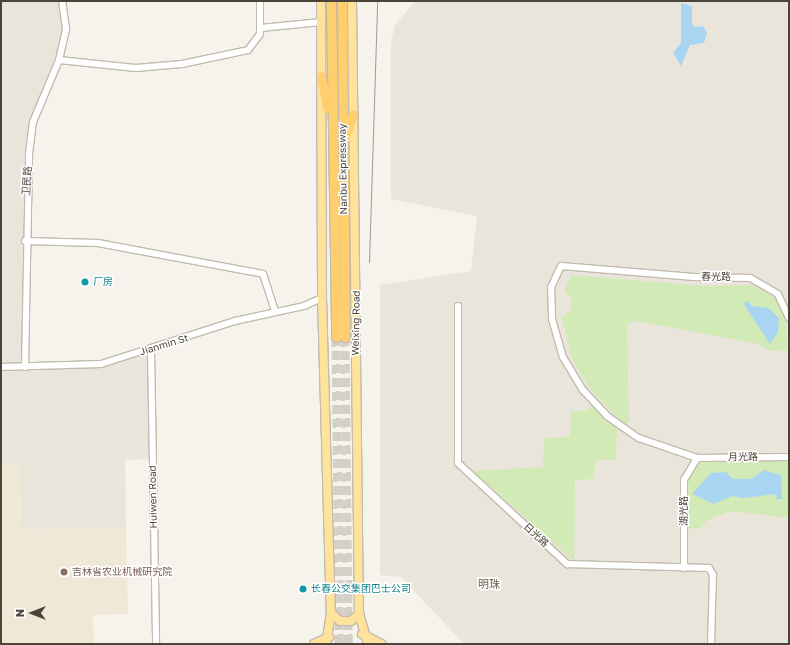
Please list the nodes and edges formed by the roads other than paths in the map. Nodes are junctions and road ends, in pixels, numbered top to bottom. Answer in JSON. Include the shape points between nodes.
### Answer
{"nodes":[{"id":1,"x":62,"y":1,"type":"edge"},
{"id":2,"x":260,"y":1,"type":"edge"},
{"id":3,"x":321,"y":1,"type":"edge"},
{"id":4,"x":331,"y":1,"type":"edge"},
{"id":5,"x":342,"y":1,"type":"edge"},
{"id":6,"x":354,"y":3,"type":"edge"},
{"id":7,"x":321,"y":22,"type":"junction"},
{"id":8,"x":261,"y":28,"type":"junction"},
{"id":9,"x":59,"y":60,"type":"junction"},
{"id":10,"x":321,"y":76,"type":"junction"},
{"id":11,"x":353,"y":114,"type":"junction"},
{"id":12,"x":331,"y":131,"type":"junction"},
{"id":13,"x":343,"y":144,"type":"junction"},
{"id":14,"x":25,"y":241,"type":"junction"},
{"id":15,"x":322,"y":298,"type":"junction"},
{"id":16,"x":458,"y":306,"type":"dead end"},
{"id":17,"x":275,"y":311,"type":"junction"},
{"id":18,"x":789,"y":318,"type":"edge"},
{"id":19,"x":151,"y":350,"type":"junction"},
{"id":20,"x":1,"y":367,"type":"edge"},
{"id":21,"x":25,"y":367,"type":"junction"},
{"id":22,"x":789,"y":457,"type":"edge"},
{"id":23,"x":697,"y":458,"type":"junction"},
{"id":24,"x":684,"y":568,"type":"junction"},
{"id":25,"x":331,"y":613,"type":"junction"},
{"id":26,"x":359,"y":614,"type":"junction"},
{"id":27,"x":362,"y":634,"type":"junction"},
{"id":28,"x":327,"y":640,"type":"edge"},
{"id":29,"x":156,"y":644,"type":"edge"},
{"id":30,"x":314,"y":644,"type":"edge"},
{"id":31,"x":368,"y":644,"type":"edge"},
{"id":32,"x":382,"y":644,"type":"edge"},
{"id":33,"x":711,"y":644,"type":"edge"}],
"edges":[{"from":1,"to":9,"type":"street","name":"卫民路","via":[[66,30]]},
{"from":2,"to":8,"type":"street"},
{"from":3,"to":7,"type":"main road"},
{"from":4,"to":12,"type":"highway","name":"Nanbu Expressway"},
{"from":5,"to":13,"type":"highway","name":"Nanbu Expressway"},
{"from":6,"to":11,"type":"main road","name":"Weixing Road"},
{"from":7,"to":8,"type":"street"},
{"from":7,"to":10,"type":"main road"},
{"from":8,"to":9,"type":"street","via":[[248,50],[182,64],[136,68]]},
{"from":9,"to":14,"type":"street","name":"卫民路","via":[[33,122]]},
{"from":10,"to":12,"type":"highway"},
{"from":10,"to":15,"type":"main road"},
{"from":11,"to":13,"type":"highway"},
{"from":11,"to":26,"type":"main road","name":"Weixing Road"},
{"from":12,"to":13,"type":"highway","name":"Nanbu Expressway","via":[[341,337]]},
{"from":14,"to":17,"type":"street","via":[[98,243],[264,274]]},
{"from":14,"to":21,"type":"street","name":"卫民路"},
{"from":15,"to":17,"type":"street","name":"Jianmin St","via":[[304,306]]},
{"from":15,"to":25,"type":"main road"},
{"from":16,"to":24,"type":"street","name":"日光路","via":[[458,463],[567,564]]},
{"from":17,"to":19,"type":"street","name":"Jianmin St"},
{"from":18,"to":23,"type":"street","name":"春光路","via":[[778,294],[750,278],[694,277],[624,269],[561,266],[551,287],[551,304],[563,357],[583,390],[607,416],[639,438]]},
{"from":19,"to":21,"type":"street","name":"Jianmin St","via":[[84,366]]},
{"from":19,"to":29,"type":"street","name":"Huiwen Road"},
{"from":20,"to":21,"type":"street","name":"Jianmin St"},
{"from":22,"to":23,"type":"street","name":"月光路"},
{"from":23,"to":24,"type":"street","name":"湖光路","via":[[684,480]]},
{"from":24,"to":33,"type":"street","name":"日光路","via":[[709,568],[713,574]]},
{"from":25,"to":26,"type":"main road","via":[[340,621],[351,621]]},
{"from":25,"to":28,"type":"main road"},
{"from":26,"to":27,"type":"main road","name":"Weixing Road"},
{"from":27,"to":31,"type":"main road","name":"Weixing Road"},
{"from":27,"to":32,"type":"main road"},
{"from":28,"to":30,"type":"main road"}]}
